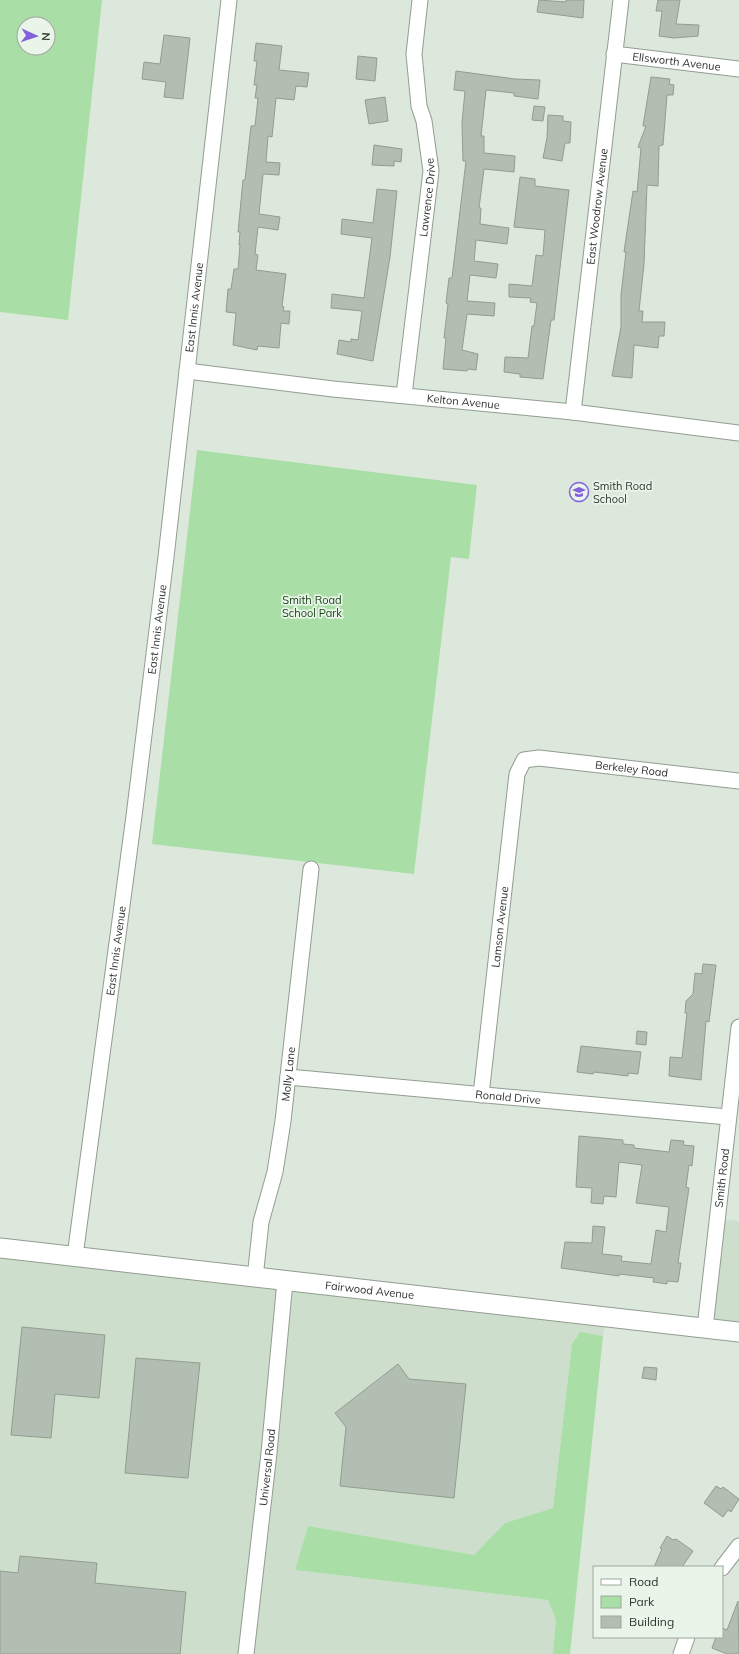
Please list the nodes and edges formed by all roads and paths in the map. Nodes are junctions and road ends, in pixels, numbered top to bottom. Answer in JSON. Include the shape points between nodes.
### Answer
{"nodes":[{"id":1,"x":229,"y":0,"type":"edge"},
{"id":2,"x":420,"y":0,"type":"edge"},
{"id":3,"x":621,"y":0,"type":"edge"},
{"id":4,"x":614,"y":54,"type":"junction"},
{"id":5,"x":739,"y":69,"type":"edge"},
{"id":6,"x":187,"y":371,"type":"junction"},
{"id":7,"x":404,"y":395,"type":"junction"},
{"id":8,"x":573,"y":412,"type":"junction"},
{"id":9,"x":739,"y":433,"type":"edge"},
{"id":10,"x":524,"y":760,"type":"joint"},
{"id":11,"x":739,"y":781,"type":"edge"},
{"id":12,"x":311,"y":869,"type":"dead end"},
{"id":13,"x":739,"y":1028,"type":"edge"},
{"id":14,"x":288,"y":1077,"type":"junction"},
{"id":15,"x":481,"y":1095,"type":"junction"},
{"id":16,"x":728,"y":1117,"type":"junction"},
{"id":17,"x":0,"y":1248,"type":"edge"},
{"id":18,"x":75,"y":1256,"type":"junction"},
{"id":19,"x":255,"y":1278,"type":"junction"},
{"id":20,"x":285,"y":1281,"type":"junction"},
{"id":21,"x":705,"y":1328,"type":"junction"},
{"id":22,"x":739,"y":1332,"type":"edge"},
{"id":23,"x":739,"y":1546,"type":"edge"},
{"id":24,"x":723,"y":1567,"type":"edge"},
{"id":25,"x":687,"y":1638,"type":"edge"},
{"id":26,"x":246,"y":1654,"type":"edge"},
{"id":27,"x":681,"y":1654,"type":"edge"}],
"edges":[{"from":1,"to":6,"type":"street","name":"East Innis Avenue"},
{"from":2,"to":7,"type":"street","name":"Lawrence Drive","via":[[414,54],[419,106],[424,121],[431,171]]},
{"from":3,"to":4,"type":"street","name":"East Woodrow Avenue"},
{"from":4,"to":5,"type":"street","name":"Ellsworth Avenue"},
{"from":4,"to":8,"type":"street","name":"East Woodrow Avenue"},
{"from":6,"to":7,"type":"street","name":"Kelton Avenue"},
{"from":6,"to":18,"type":"street","name":"East Innis Avenue","via":[[130,851]]},
{"from":7,"to":8,"type":"street","name":"Kelton Avenue"},
{"from":8,"to":9,"type":"street","name":"Kelton Avenue"},
{"from":10,"to":11,"type":"street","name":"Berkeley Road","via":[[539,758]]},
{"from":10,"to":15,"type":"street","name":"Lamson Avenue","via":[[517,774]]},
{"from":12,"to":14,"type":"street","name":"Molly Lane"},
{"from":13,"to":16,"type":"street","name":"Smith Road"},
{"from":14,"to":15,"type":"street","name":"Ronald Drive"},
{"from":14,"to":19,"type":"street","name":"Molly Lane","via":[[275,1172],[261,1222]]},
{"from":15,"to":16,"type":"street","name":"Ronald Drive"},
{"from":16,"to":21,"type":"street","name":"Smith Road"},
{"from":17,"to":18,"type":"street","name":"Fairwood Avenue"},
{"from":18,"to":19,"type":"street","name":"Fairwood Avenue"},
{"from":19,"to":20,"type":"street","name":"Fairwood Avenue"},
{"from":20,"to":21,"type":"street","name":"Fairwood Avenue"},
{"from":20,"to":26,"type":"street","name":"Universal Road"},
{"from":21,"to":22,"type":"street","name":"Fairwood Avenue"},
{"from":23,"to":24,"type":"street"},
{"from":25,"to":27,"type":"street"}]}
